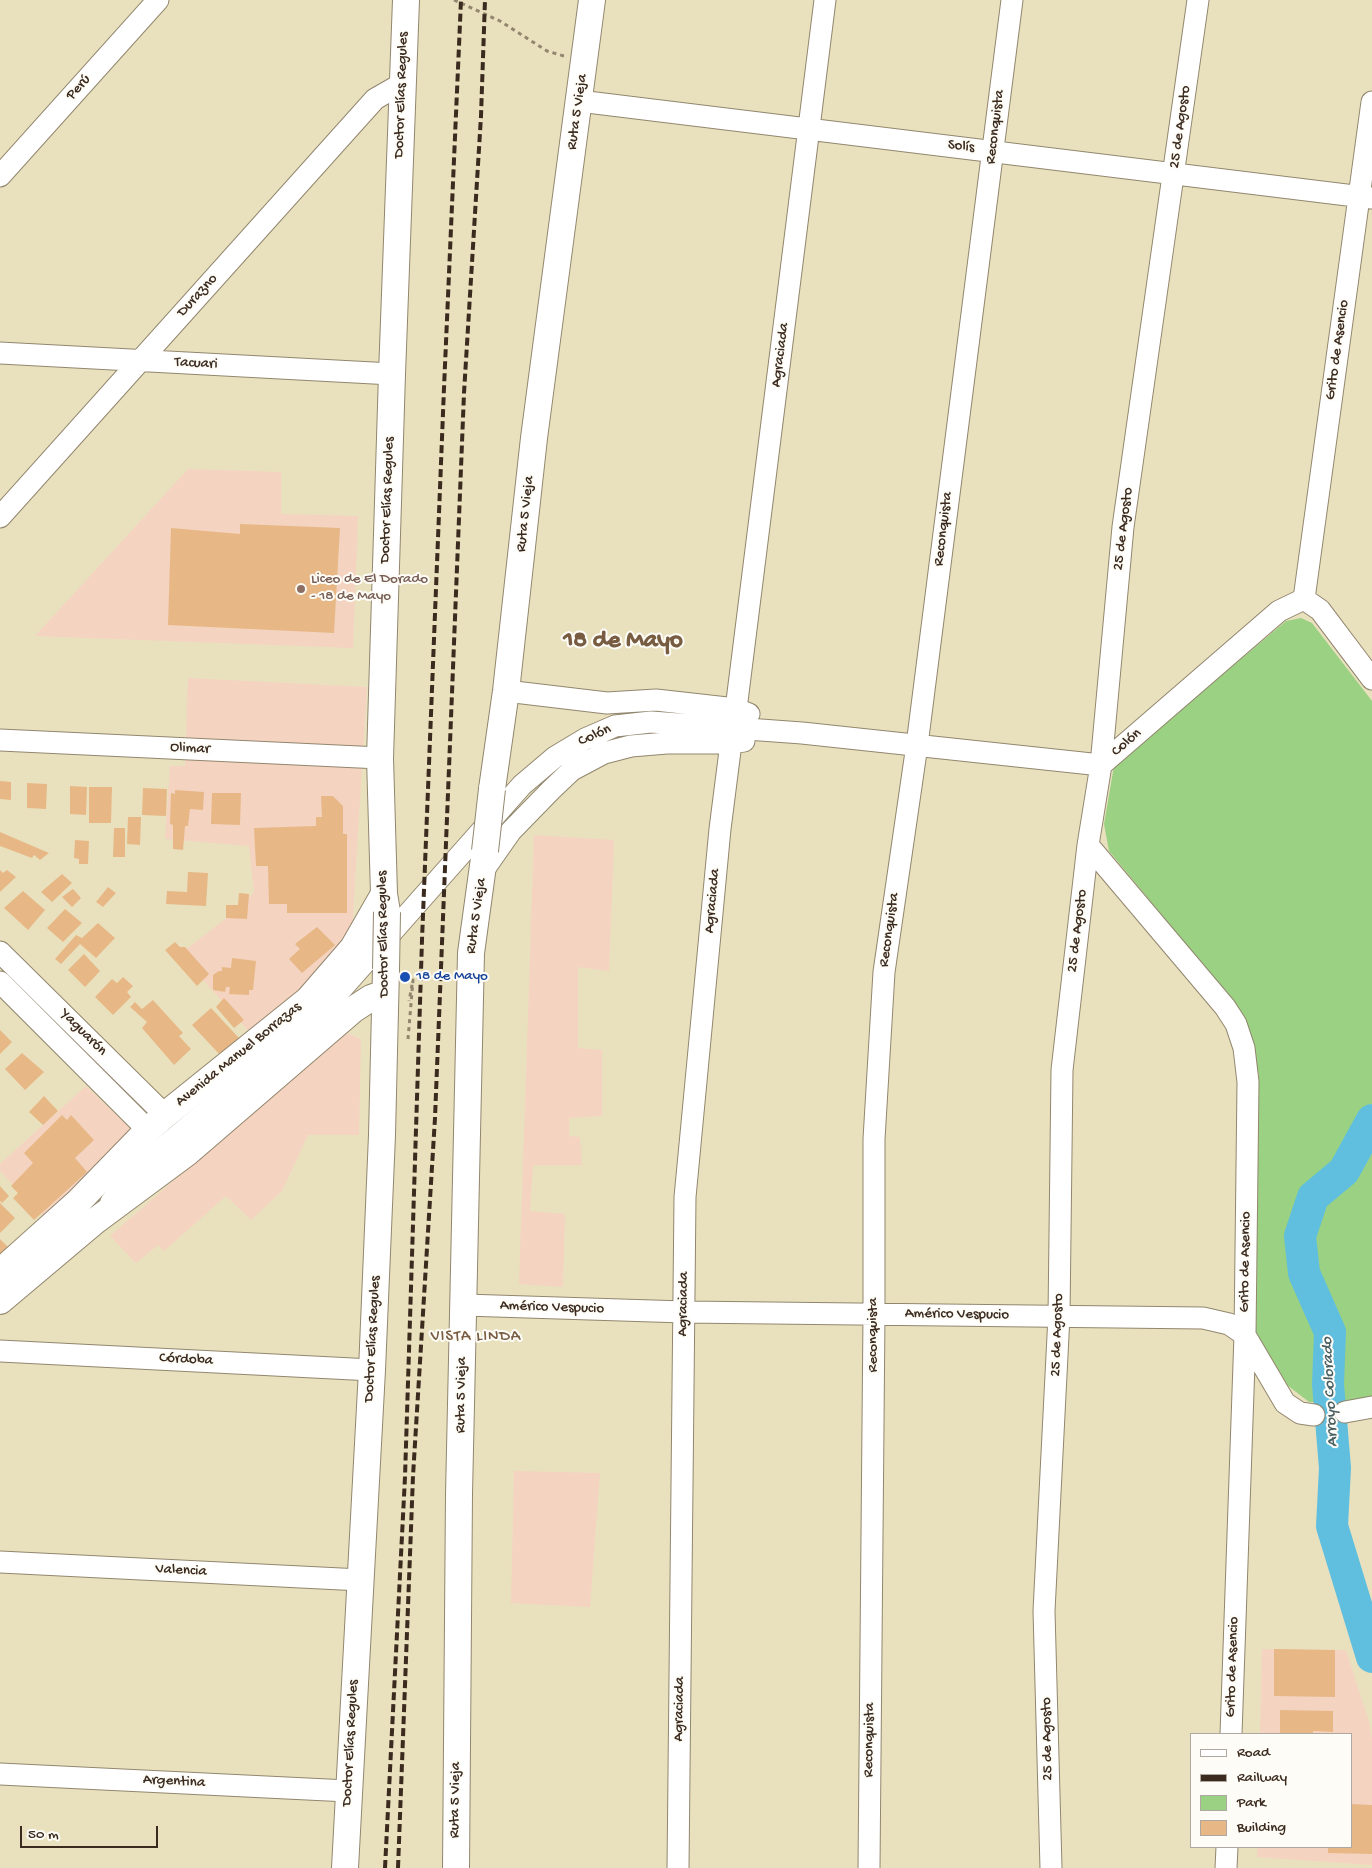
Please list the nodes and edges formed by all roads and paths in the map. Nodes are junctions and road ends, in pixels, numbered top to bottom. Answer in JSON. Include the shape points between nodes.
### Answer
{"nodes":[{"id":1,"x":158,"y":0,"type":"edge"},
{"id":2,"x":406,"y":0,"type":"edge"},
{"id":3,"x":454,"y":0,"type":"edge"},
{"id":4,"x":592,"y":0,"type":"edge"},
{"id":5,"x":825,"y":0,"type":"edge"},
{"id":6,"x":1012,"y":0,"type":"edge"},
{"id":7,"x":1198,"y":0,"type":"edge"},
{"id":8,"x":584,"y":62,"type":"junction"},
{"id":9,"x":403,"y":83,"type":"junction"},
{"id":10,"x":579,"y":101,"type":"junction"},
{"id":11,"x":1372,"y":102,"type":"edge"},
{"id":12,"x":810,"y":128,"type":"junction"},
{"id":13,"x":993,"y":151,"type":"junction"},
{"id":14,"x":1174,"y":173,"type":"junction"},
{"id":15,"x":0,"y":176,"type":"edge"},
{"id":16,"x":1366,"y":197,"type":"edge"},
{"id":17,"x":0,"y":353,"type":"edge"},
{"id":18,"x":140,"y":361,"type":"junction"},
{"id":19,"x":392,"y":374,"type":"junction"},
{"id":20,"x":0,"y":517,"type":"edge"},
{"id":21,"x":1304,"y":599,"type":"junction"},
{"id":22,"x":1372,"y":678,"type":"edge"},
{"id":23,"x":506,"y":691,"type":"junction"},
{"id":24,"x":736,"y":710,"type":"junction"},
{"id":25,"x":802,"y":734,"type":"junction"},
{"id":26,"x":0,"y":740,"type":"edge"},
{"id":27,"x":731,"y":743,"type":"junction"},
{"id":28,"x":917,"y":745,"type":"junction"},
{"id":29,"x":380,"y":758,"type":"junction"},
{"id":30,"x":1101,"y":765,"type":"junction"},
{"id":31,"x":1088,"y":845,"type":"junction"},
{"id":32,"x":484,"y":861,"type":"junction"},
{"id":33,"x":441,"y":874,"type":"joint"},
{"id":34,"x":385,"y":903,"type":"junction"},
{"id":35,"x":0,"y":952,"type":"edge"},
{"id":36,"x":386,"y":981,"type":"junction"},
{"id":37,"x":0,"y":982,"type":"edge"},
{"id":38,"x":157,"y":1123,"type":"junction"},
{"id":39,"x":86,"y":1212,"type":"junction"},
{"id":40,"x":0,"y":1272,"type":"edge"},
{"id":41,"x":0,"y":1301,"type":"edge"},
{"id":42,"x":464,"y":1305,"type":"junction"},
{"id":43,"x":684,"y":1312,"type":"junction"},
{"id":44,"x":874,"y":1314,"type":"junction"},
{"id":45,"x":1059,"y":1316,"type":"junction"},
{"id":46,"x":1245,"y":1335,"type":"junction"},
{"id":47,"x":0,"y":1351,"type":"edge"},
{"id":48,"x":372,"y":1370,"type":"junction"},
{"id":49,"x":1372,"y":1407,"type":"edge"},
{"id":50,"x":1345,"y":1412,"type":"dead end"},
{"id":51,"x":1314,"y":1415,"type":"dead end"},
{"id":52,"x":0,"y":1562,"type":"edge"},
{"id":53,"x":361,"y":1580,"type":"junction"},
{"id":54,"x":1230,"y":1733,"type":"edge"},
{"id":55,"x":0,"y":1774,"type":"edge"},
{"id":56,"x":348,"y":1791,"type":"junction"},
{"id":57,"x":1227,"y":1848,"type":"edge"},
{"id":58,"x":345,"y":1868,"type":"edge"},
{"id":59,"x":456,"y":1868,"type":"edge"},
{"id":60,"x":678,"y":1868,"type":"edge"},
{"id":61,"x":869,"y":1868,"type":"edge"},
{"id":62,"x":1051,"y":1868,"type":"edge"},
{"id":63,"x":1226,"y":1868,"type":"edge"}],
"edges":[{"from":1,"to":15,"type":"street","name":"Perú"},
{"from":2,"to":9,"type":"street","name":"Doctor Elías Regules"},
{"from":3,"to":8,"type":"path","via":[[500,21],[547,51]]},
{"from":4,"to":8,"type":"street","name":"Ruta 5 Vieja"},
{"from":5,"to":12,"type":"street","name":"Agraciada"},
{"from":6,"to":13,"type":"street","name":"Reconquista"},
{"from":7,"to":14,"type":"street","name":"25 de Agosto"},
{"from":8,"to":10,"type":"street","name":"Ruta 5 Vieja"},
{"from":9,"to":18,"type":"street","name":"Durazno","via":[[375,98]]},
{"from":9,"to":19,"type":"street","name":"Doctor Elías Regules"},
{"from":10,"to":12,"type":"street","name":"Solís"},
{"from":10,"to":23,"type":"street","name":"Ruta 5 Vieja","via":[[534,438]]},
{"from":11,"to":16,"type":"street","name":"Grito de Asencio"},
{"from":12,"to":13,"type":"street","name":"Solís"},
{"from":12,"to":24,"type":"street","name":"Agraciada"},
{"from":13,"to":14,"type":"street","name":"Solís"},
{"from":13,"to":28,"type":"street","name":"Reconquista"},
{"from":14,"to":16,"type":"street","name":"Solís"},
{"from":14,"to":30,"type":"street","name":"25 de Agosto","via":[[1123,526]]},
{"from":16,"to":21,"type":"street","name":"Grito de Asencio"},
{"from":17,"to":18,"type":"street","name":"Tacuari"},
{"from":18,"to":19,"type":"street","name":"Tacuari"},
{"from":18,"to":20,"type":"street","name":"Durazno"},
{"from":19,"to":29,"type":"street","name":"Doctor Elías Regules"},
{"from":21,"to":22,"type":"street","via":[[1320,610]]},
{"from":21,"to":30,"type":"street","name":"Colón","via":[[1279,611]]},
{"from":23,"to":24,"type":"street","name":"Colón","via":[[607,704],[656,700]]},
{"from":23,"to":32,"type":"street","name":"Ruta 5 Vieja","bridge":true},
{"from":24,"to":25,"type":"street","name":"Colón"},
{"from":25,"to":27,"type":"street","name":"Colón"},
{"from":25,"to":28,"type":"street","name":"Colón"},
{"from":25,"to":33,"type":"street","name":"Colón","via":[[652,722],[615,726],[555,757],[522,785]]},
{"from":26,"to":29,"type":"street","name":"Olimar"},
{"from":27,"to":32,"type":"street","name":"Colón","via":[[667,742],[604,753],[572,770]]},
{"from":27,"to":43,"type":"street","name":"Agraciada","via":[[685,1197]]},
{"from":28,"to":30,"type":"street","name":"Colón"},
{"from":28,"to":44,"type":"street","name":"Reconquista","via":[[884,972],[874,1139]]},
{"from":29,"to":34,"type":"street","name":"Doctor Elías Regules"},
{"from":30,"to":31,"type":"street","name":"25 de Agosto"},
{"from":31,"to":45,"type":"street","name":"25 de Agosto","via":[[1062,1070]]},
{"from":31,"to":46,"type":"street","name":"Grito de Asencio","via":[[1225,1006],[1236,1024],[1244,1048],[1248,1082]]},
{"from":32,"to":42,"type":"street","name":"Ruta 5 Vieja","via":[[470,953]]},
{"from":33,"to":39,"type":"street","name":"Avenida Manuel Borrazas","via":[[338,993],[276,1053]]},
{"from":34,"to":36,"type":"street","name":"Doctor Elías Regules","bridge":true},
{"from":34,"to":38,"type":"street","name":"Avenida Manuel Borrazas","via":[[353,948],[308,1000]]},
{"from":35,"to":38,"type":"street","name":"Yaguarón"},
{"from":36,"to":39,"type":"street","name":"Avenida Manuel Borrazas","via":[[371,998],[354,1009],[188,1152]]},
{"from":36,"to":48,"type":"street","name":"Doctor Elías Regules"},
{"from":37,"to":38,"type":"street","name":"Yaguarón"},
{"from":38,"to":39,"type":"street","name":"Avenida Manuel Borrazas"},
{"from":39,"to":40,"type":"street","name":"Avenida Manuel Borrazas"},
{"from":39,"to":41,"type":"street","name":"Avenida Manuel Borrazas"},
{"from":42,"to":43,"type":"street","name":"Américo Vespucio"},
{"from":42,"to":59,"type":"street","name":"Ruta 5 Vieja"},
{"from":43,"to":44,"type":"street","name":"Américo Vespucio"},
{"from":43,"to":60,"type":"street","name":"Agraciada"},
{"from":44,"to":45,"type":"street","name":"Américo Vespucio"},
{"from":44,"to":61,"type":"street","name":"Reconquista"},
{"from":45,"to":46,"type":"street","name":"Américo Vespucio","via":[[1203,1318],[1229,1324]]},
{"from":45,"to":62,"type":"street","name":"25 de Agosto","via":[[1044,1611]]},
{"from":46,"to":51,"type":"street","name":"Américo Vespucio","via":[[1285,1403],[1300,1412]]},
{"from":46,"to":54,"type":"street","name":"Grito de Asencio"},
{"from":47,"to":48,"type":"street","name":"Córdoba"},
{"from":48,"to":53,"type":"street","name":"Doctor Elías Regules"},
{"from":49,"to":50,"type":"street"},
{"from":52,"to":53,"type":"street","name":"Valencia"},
{"from":53,"to":56,"type":"street","name":"Doctor Elías Regules"},
{"from":55,"to":56,"type":"street","name":"Argentina"},
{"from":56,"to":58,"type":"street","name":"Doctor Elías Regules"},
{"from":57,"to":63,"type":"street"}]}
